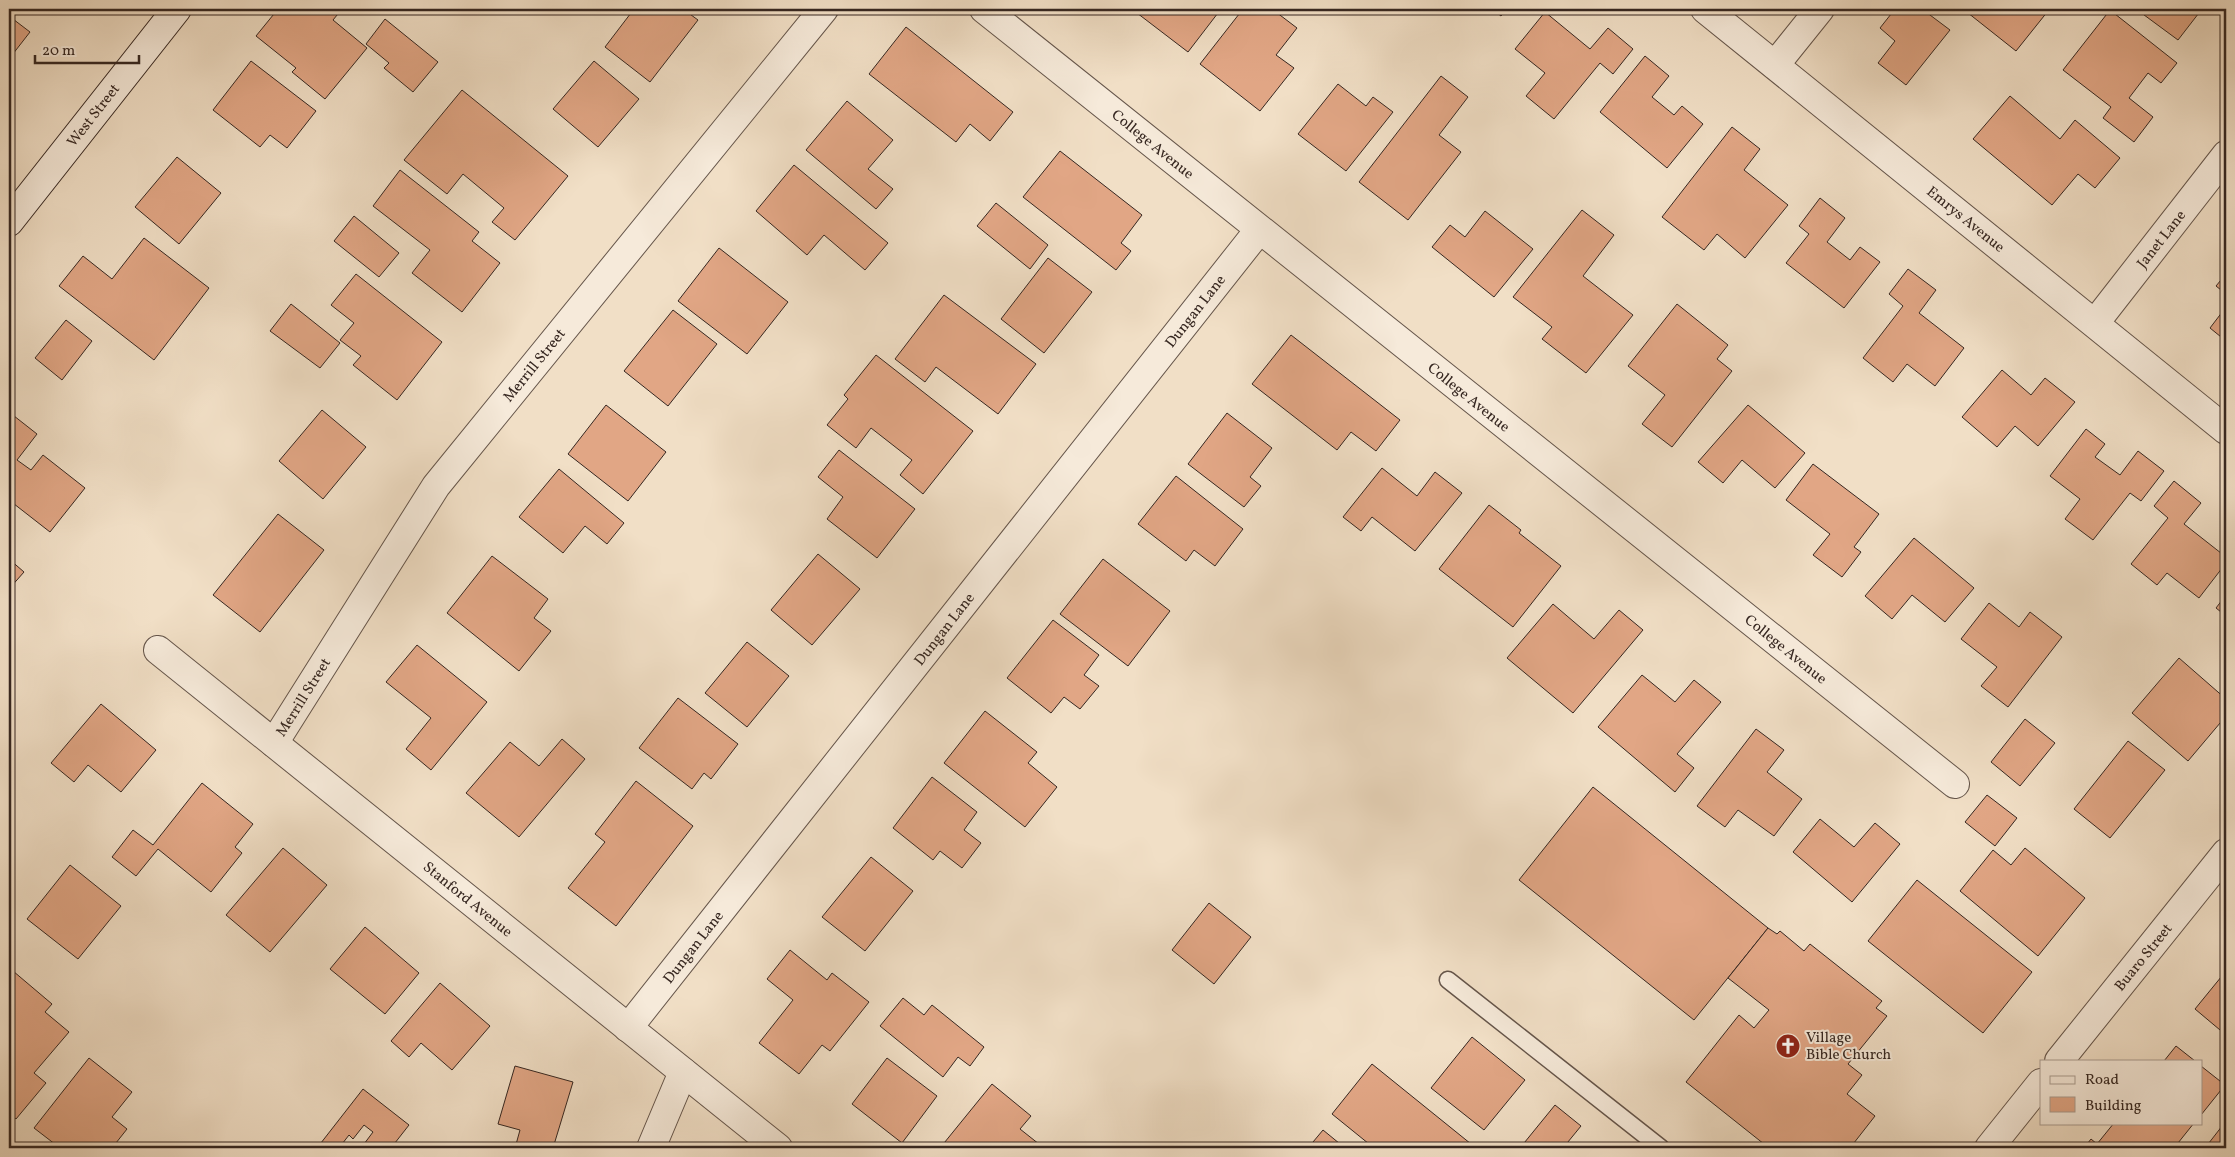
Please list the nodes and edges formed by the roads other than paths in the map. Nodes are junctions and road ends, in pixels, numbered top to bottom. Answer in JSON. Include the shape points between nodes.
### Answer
{"nodes":[{"id":1,"x":176,"y":9,"type":"edge"},
{"id":2,"x":824,"y":9,"type":"edge"},
{"id":3,"x":984,"y":9,"type":"edge"},
{"id":4,"x":1705,"y":9,"type":"edge"},
{"id":5,"x":1820,"y":9,"type":"edge"},
{"id":6,"x":1775,"y":65,"type":"junction"},
{"id":7,"x":2226,"y":155,"type":"edge"},
{"id":8,"x":9,"y":222,"type":"edge"},
{"id":9,"x":1259,"y":230,"type":"junction"},
{"id":10,"x":2095,"y":323,"type":"junction"},
{"id":11,"x":2226,"y":430,"type":"edge"},
{"id":12,"x":158,"y":650,"type":"dead end"},
{"id":13,"x":274,"y":743,"type":"junction"},
{"id":14,"x":1955,"y":784,"type":"dead end"},
{"id":15,"x":2226,"y":853,"type":"edge"},
{"id":16,"x":1448,"y":980,"type":"dead end"},
{"id":17,"x":628,"y":1028,"type":"junction"},
{"id":18,"x":2060,"y":1060,"type":"edge"},
{"id":19,"x":683,"y":1072,"type":"junction"},
{"id":20,"x":2040,"y":1084,"type":"edge"},
{"id":21,"x":651,"y":1148,"type":"edge"},
{"id":22,"x":778,"y":1148,"type":"edge"},
{"id":23,"x":1661,"y":1148,"type":"edge"},
{"id":24,"x":1989,"y":1148,"type":"edge"}],
"edges":[{"from":1,"to":8,"type":"street","name":"West Street"},
{"from":2,"to":13,"type":"street","name":"Merrill Street","via":[[436,486]]},
{"from":3,"to":9,"type":"street","name":"College Avenue"},
{"from":4,"to":6,"type":"street","name":"Emrys Avenue"},
{"from":5,"to":6,"type":"street"},
{"from":6,"to":10,"type":"street","name":"Emrys Avenue"},
{"from":7,"to":10,"type":"street","name":"Janet Lane"},
{"from":9,"to":14,"type":"street","name":"College Avenue"},
{"from":9,"to":17,"type":"street","name":"Dungan Lane"},
{"from":10,"to":11,"type":"street","name":"Emrys Avenue"},
{"from":12,"to":13,"type":"street","name":"Stanford Avenue"},
{"from":13,"to":17,"type":"street","name":"Stanford Avenue"},
{"from":15,"to":18,"type":"street","name":"Buaro Street"},
{"from":16,"to":23,"type":"lane"},
{"from":17,"to":19,"type":"street","name":"Stanford Avenue"},
{"from":19,"to":21,"type":"street"},
{"from":19,"to":22,"type":"street","name":"Stanford Avenue"},
{"from":20,"to":24,"type":"street"}]}
